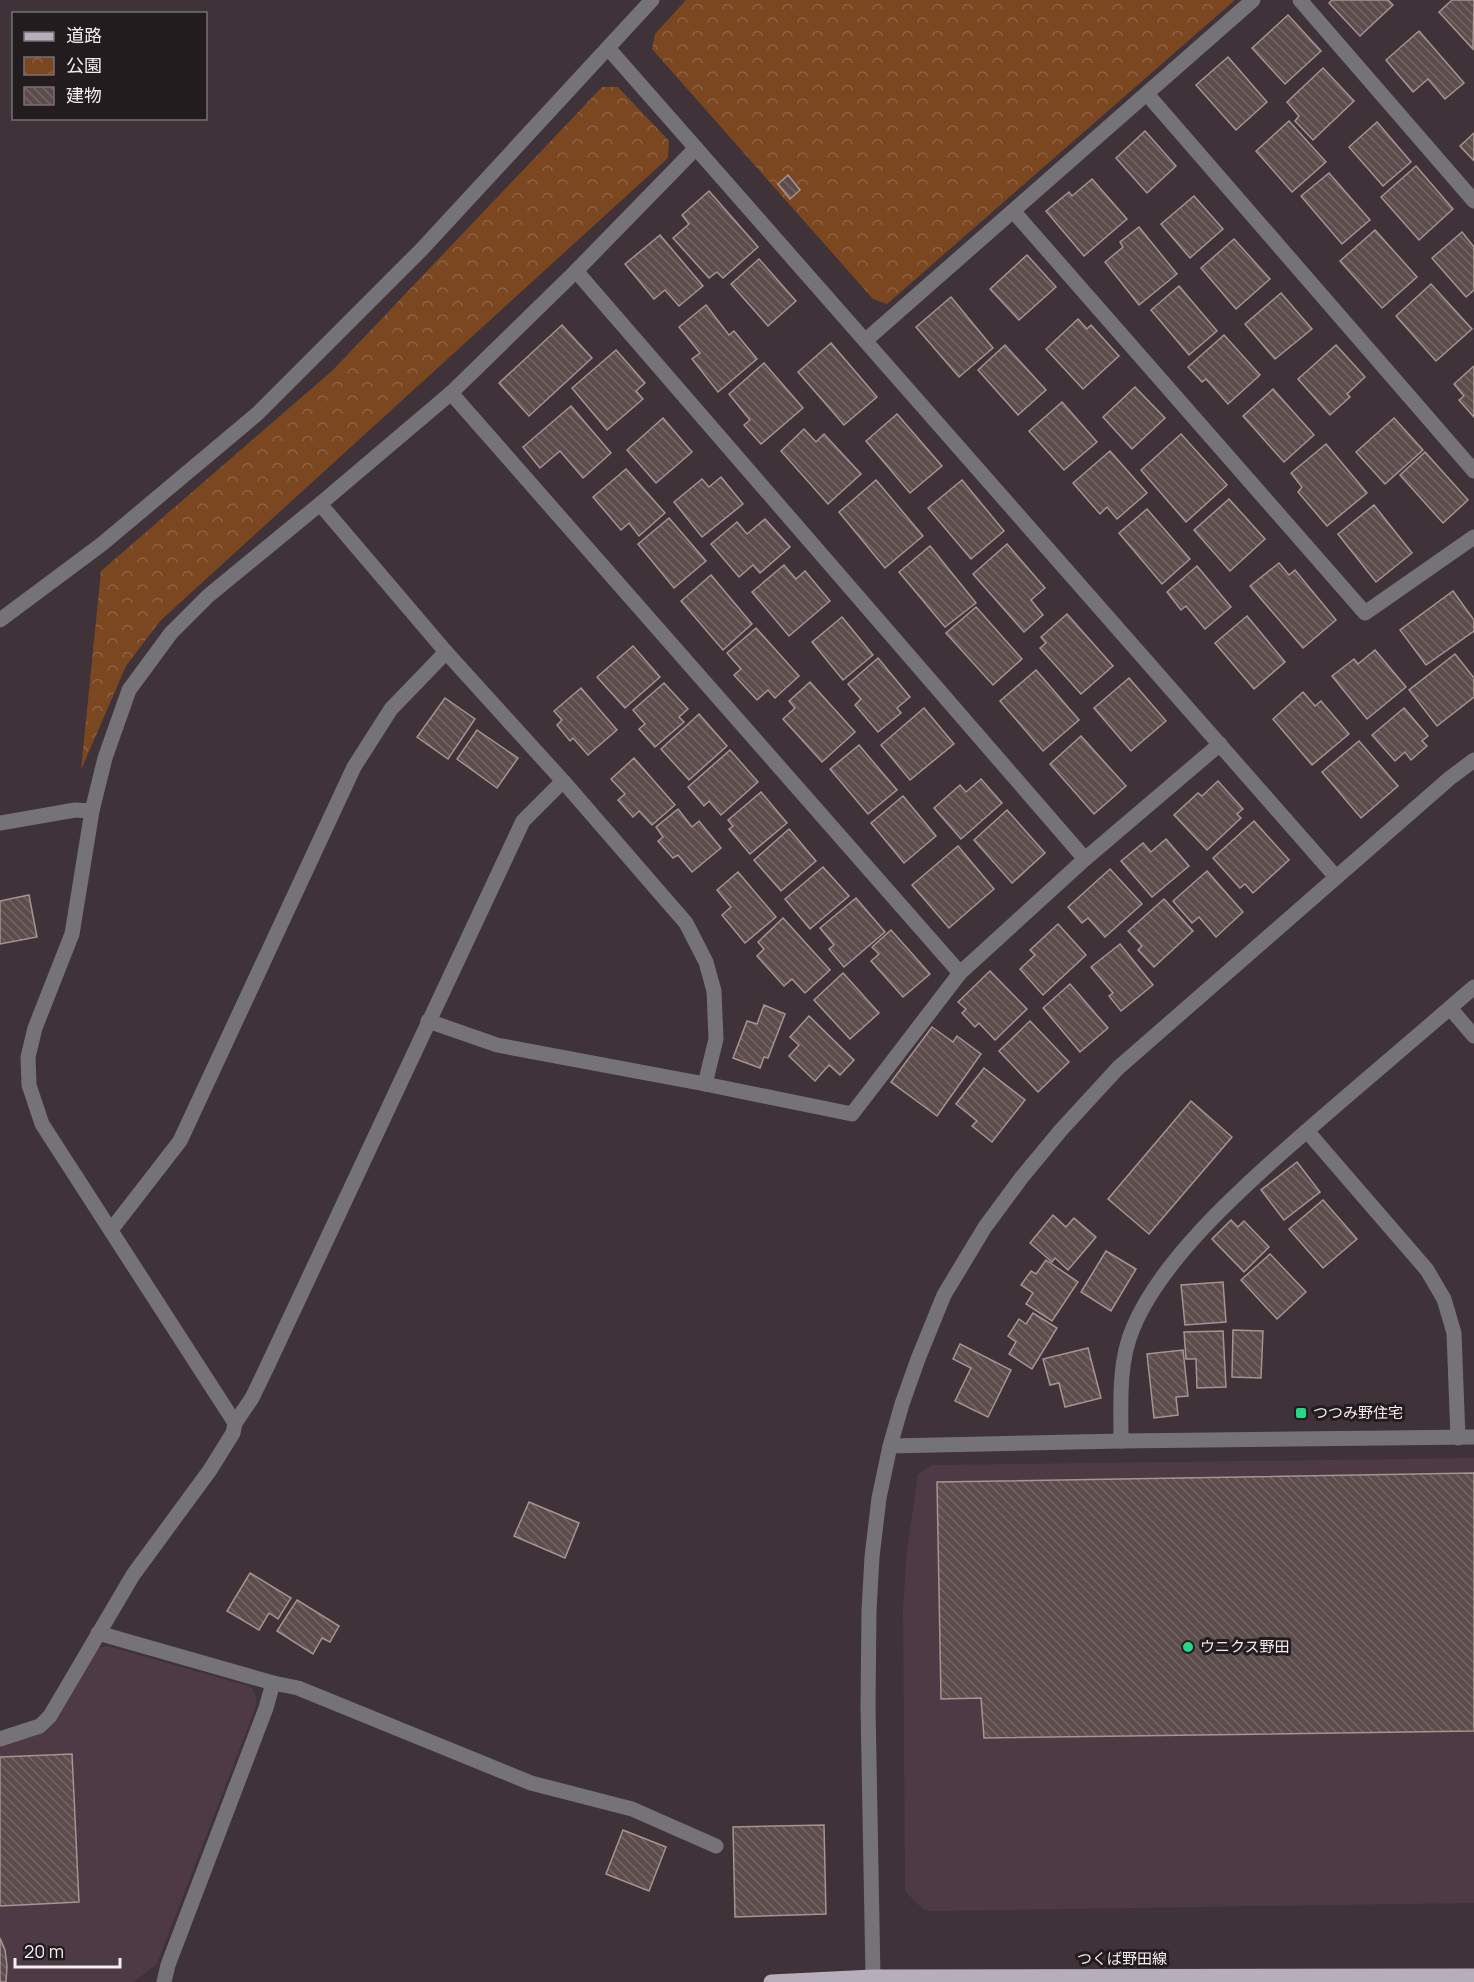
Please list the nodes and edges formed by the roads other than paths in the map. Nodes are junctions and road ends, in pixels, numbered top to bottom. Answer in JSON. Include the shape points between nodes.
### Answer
{"nodes":[{"id":1,"x":652,"y":0,"type":"edge"},
{"id":2,"x":1253,"y":0,"type":"edge"},
{"id":3,"x":1300,"y":0,"type":"edge"},
{"id":4,"x":608,"y":48,"type":"junction"},
{"id":5,"x":1147,"y":94,"type":"junction"},
{"id":6,"x":696,"y":148,"type":"junction"},
{"id":7,"x":1474,"y":201,"type":"edge"},
{"id":8,"x":1014,"y":212,"type":"junction"},
{"id":9,"x":576,"y":271,"type":"junction"},
{"id":10,"x":866,"y":340,"type":"junction"},
{"id":11,"x":451,"y":393,"type":"junction"},
{"id":12,"x":1474,"y":471,"type":"edge"},
{"id":13,"x":320,"y":504,"type":"junction"},
{"id":14,"x":1474,"y":537,"type":"edge"},
{"id":15,"x":0,"y":620,"type":"edge"},
{"id":16,"x":446,"y":652,"type":"junction"},
{"id":17,"x":1220,"y":744,"type":"junction"},
{"id":18,"x":1474,"y":760,"type":"edge"},
{"id":19,"x":563,"y":781,"type":"junction"},
{"id":20,"x":92,"y":811,"type":"junction"},
{"id":21,"x":0,"y":823,"type":"edge"},
{"id":22,"x":1085,"y":859,"type":"junction"},
{"id":23,"x":1336,"y":877,"type":"junction"},
{"id":24,"x":960,"y":973,"type":"junction"},
{"id":25,"x":1474,"y":987,"type":"edge"},
{"id":26,"x":1450,"y":1008,"type":"junction"},
{"id":27,"x":428,"y":1021,"type":"junction"},
{"id":28,"x":1474,"y":1036,"type":"edge"},
{"id":29,"x":705,"y":1084,"type":"junction"},
{"id":30,"x":1307,"y":1131,"type":"junction"},
{"id":31,"x":111,"y":1230,"type":"junction"},
{"id":32,"x":235,"y":1423,"type":"junction"},
{"id":33,"x":1474,"y":1437,"type":"edge"},
{"id":34,"x":1458,"y":1438,"type":"junction"},
{"id":35,"x":1121,"y":1440,"type":"junction"},
{"id":36,"x":890,"y":1446,"type":"junction"},
{"id":37,"x":98,"y":1633,"type":"junction"},
{"id":38,"x":273,"y":1683,"type":"junction"},
{"id":39,"x":0,"y":1739,"type":"edge"},
{"id":40,"x":716,"y":1846,"type":"dead end"},
{"id":41,"x":1474,"y":1976,"type":"edge"},
{"id":42,"x":873,"y":1977,"type":"junction"},
{"id":43,"x":164,"y":1982,"type":"edge"},
{"id":44,"x":771,"y":1982,"type":"edge"}],
"edges":[{"from":1,"to":4,"type":"street"},
{"from":2,"to":5,"type":"street"},
{"from":3,"to":7,"type":"street"},
{"from":4,"to":6,"type":"street"},
{"from":4,"to":15,"type":"street","via":[[422,249],[258,414],[102,544]]},
{"from":5,"to":8,"type":"street"},
{"from":5,"to":12,"type":"street"},
{"from":6,"to":9,"type":"street"},
{"from":6,"to":10,"type":"street"},
{"from":8,"to":10,"type":"street"},
{"from":8,"to":14,"type":"street","via":[[1365,613]]},
{"from":9,"to":11,"type":"street"},
{"from":9,"to":22,"type":"street"},
{"from":10,"to":17,"type":"street"},
{"from":11,"to":13,"type":"street"},
{"from":11,"to":24,"type":"street"},
{"from":13,"to":16,"type":"street"},
{"from":13,"to":20,"type":"street","via":[[208,596],[171,633],[129,690],[105,758]]},
{"from":16,"to":19,"type":"street"},
{"from":16,"to":31,"type":"street","via":[[391,709],[354,766],[180,1141]]},
{"from":17,"to":22,"type":"street"},
{"from":17,"to":23,"type":"street"},
{"from":18,"to":23,"type":"street"},
{"from":19,"to":27,"type":"street","via":[[523,821]]},
{"from":19,"to":29,"type":"street","via":[[686,922],[706,962],[714,991],[716,1039]]},
{"from":20,"to":21,"type":"street","via":[[75,810]]},
{"from":20,"to":31,"type":"street","via":[[72,934],[35,1028],[28,1058],[29,1085],[42,1124]]},
{"from":22,"to":24,"type":"street"},
{"from":23,"to":36,"type":"street","via":[[1118,1068],[1022,1177],[985,1227],[944,1295]]},
{"from":24,"to":29,"type":"street","via":[[852,1114]]},
{"from":25,"to":26,"type":"street"},
{"from":26,"to":28,"type":"street"},
{"from":26,"to":30,"type":"street"},
{"from":27,"to":29,"type":"street","via":[[497,1045]]},
{"from":27,"to":32,"type":"street","via":[[266,1369]]},
{"from":30,"to":34,"type":"street","via":[[1427,1270],[1444,1299],[1454,1333]]},
{"from":30,"to":35,"type":"street","via":[[1230,1201],[1145,1304],[1125,1353]]},
{"from":31,"to":32,"type":"street"},
{"from":32,"to":37,"type":"street","via":[[210,1470],[132,1575]]},
{"from":33,"to":34,"type":"street"},
{"from":34,"to":35,"type":"street"},
{"from":35,"to":36,"type":"street"},
{"from":36,"to":42,"type":"street","via":[[879,1498],[869,1611]]},
{"from":37,"to":38,"type":"street"},
{"from":37,"to":39,"type":"street","via":[[50,1716],[40,1726]]},
{"from":38,"to":40,"type":"street","via":[[298,1688],[531,1783],[632,1809]]},
{"from":38,"to":43,"type":"street"},
{"from":41,"to":42,"type":"main road","name":"つくば野田線"},
{"from":42,"to":44,"type":"main road","name":"つくば野田線"}]}
